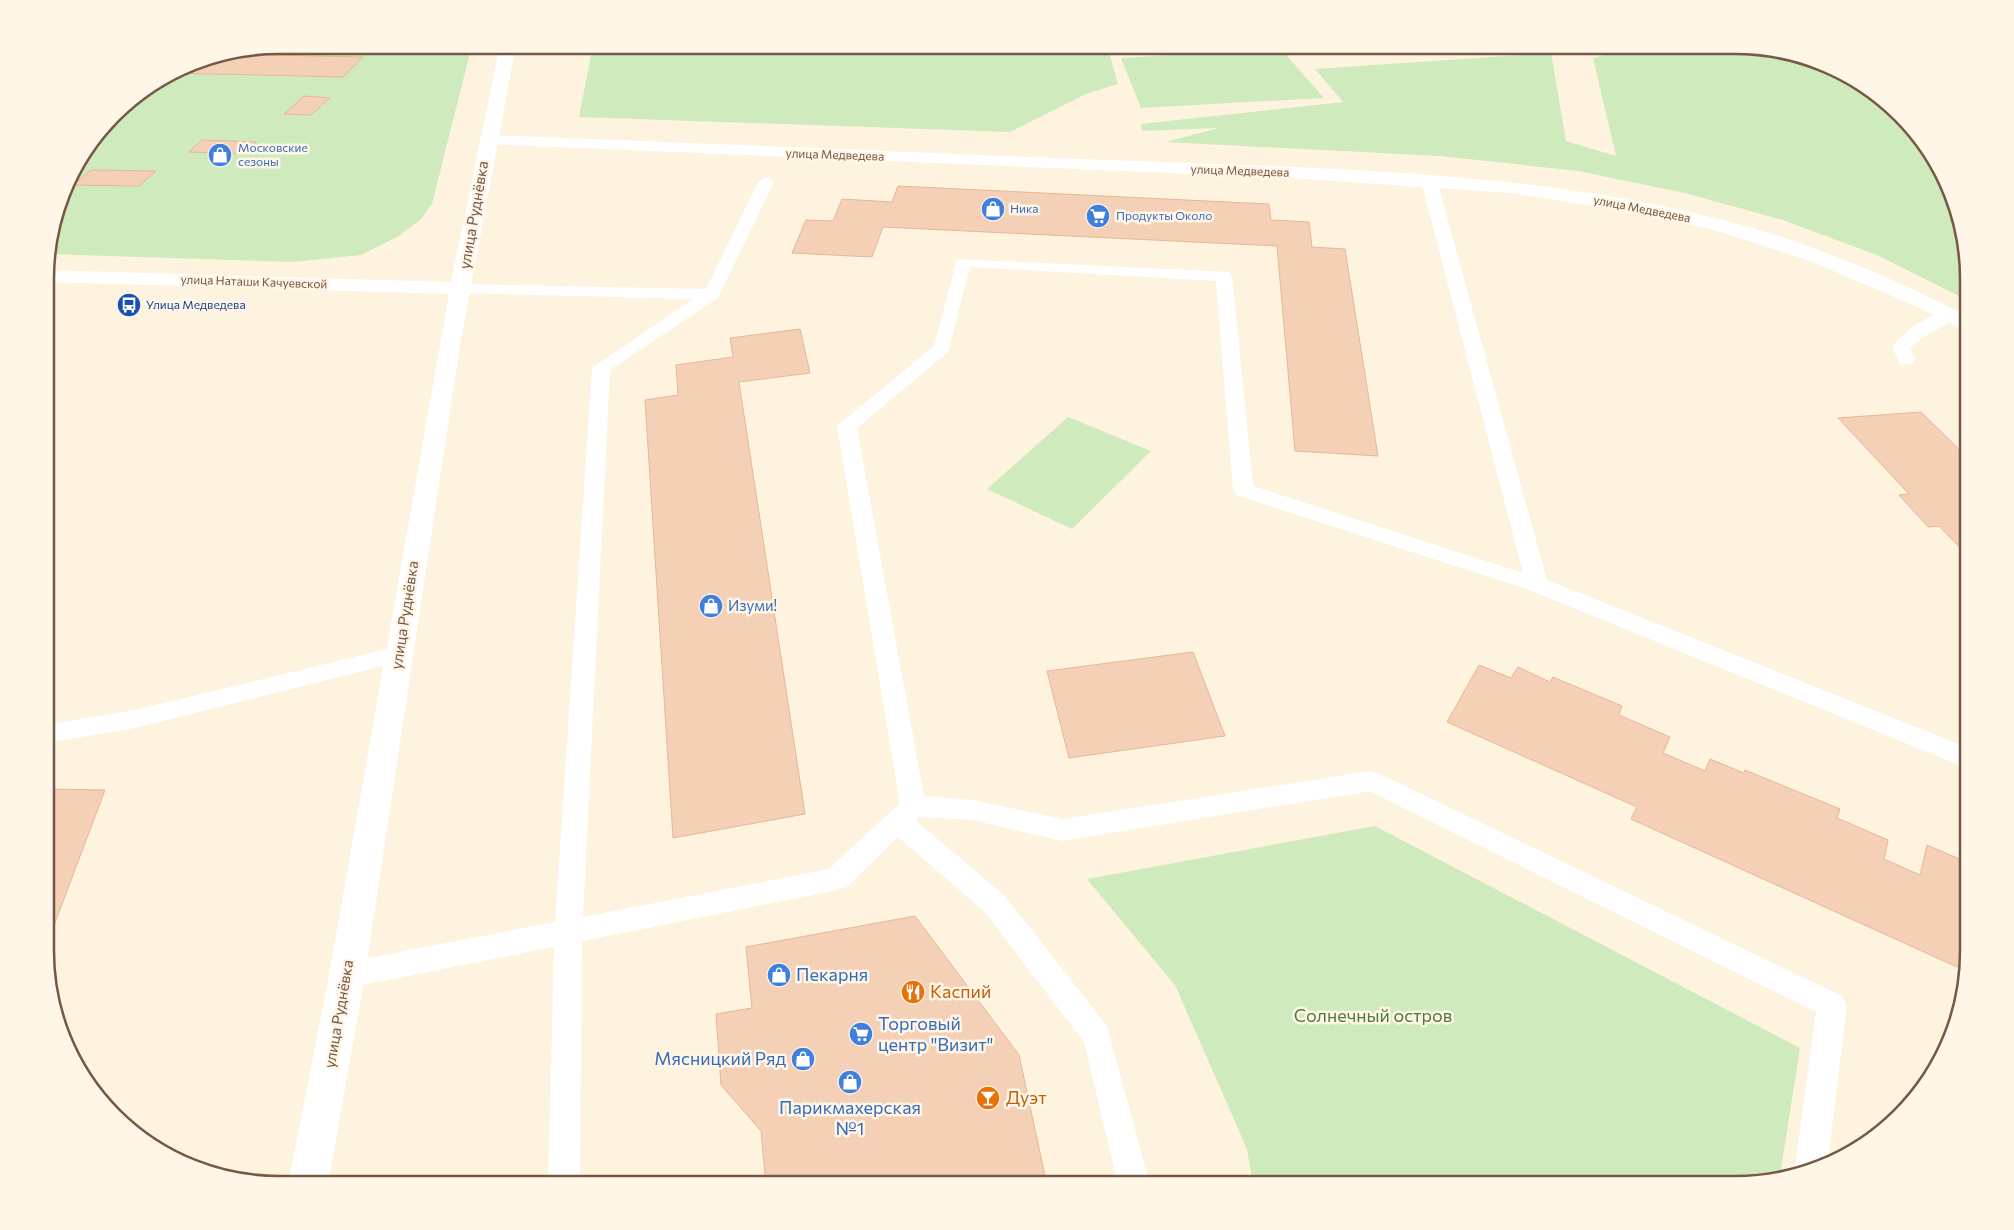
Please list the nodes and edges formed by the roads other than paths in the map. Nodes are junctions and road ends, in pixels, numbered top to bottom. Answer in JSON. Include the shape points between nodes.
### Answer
{"nodes":[{"id":1,"x":506,"y":54,"type":"edge"},
{"id":2,"x":488,"y":140,"type":"junction"},
{"id":3,"x":1429,"y":181,"type":"junction"},
{"id":4,"x":766,"y":182,"type":"dead end"},
{"id":5,"x":54,"y":276,"type":"edge"},
{"id":6,"x":461,"y":288,"type":"junction"},
{"id":7,"x":712,"y":294,"type":"junction"},
{"id":8,"x":1949,"y":315,"type":"junction"},
{"id":9,"x":1960,"y":321,"type":"edge"},
{"id":10,"x":1906,"y":360,"type":"dead end"},
{"id":11,"x":1537,"y":585,"type":"junction"},
{"id":12,"x":399,"y":654,"type":"junction"},
{"id":13,"x":54,"y":733,"type":"edge"},
{"id":14,"x":1960,"y":756,"type":"edge"},
{"id":15,"x":905,"y":813,"type":"junction"},
{"id":16,"x":568,"y":932,"type":"junction"},
{"id":17,"x":346,"y":975,"type":"junction"},
{"id":18,"x":1811,"y":1163,"type":"edge"},
{"id":19,"x":310,"y":1176,"type":"edge"},
{"id":20,"x":564,"y":1176,"type":"edge"},
{"id":21,"x":1132,"y":1176,"type":"edge"}],
"edges":[{"from":1,"to":2,"type":"street","name":"улица Руднёвка"},
{"from":2,"to":3,"type":"street","name":"улица Медведева"},
{"from":2,"to":6,"type":"street","name":"улица Руднёвка"},
{"from":3,"to":8,"type":"street","name":"улица Медведева","via":[[1510,187],[1614,203],[1720,225],[1817,257]]},
{"from":3,"to":11,"type":"lane"},
{"from":4,"to":7,"type":"lane"},
{"from":5,"to":6,"type":"street","name":"улица Наташи Качуевской"},
{"from":6,"to":7,"type":"lane"},
{"from":6,"to":12,"type":"street","name":"улица Руднёвка"},
{"from":7,"to":16,"type":"lane","via":[[601,368]]},
{"from":8,"to":9,"type":"street","name":"улица Медведева"},
{"from":8,"to":10,"type":"lane","via":[[1901,347]]},
{"from":11,"to":14,"type":"lane"},
{"from":11,"to":15,"type":"lane","via":[[1243,490],[1224,276],[963,262],[942,348],[847,426]]},
{"from":12,"to":13,"type":"lane","via":[[163,713]]},
{"from":12,"to":17,"type":"street","name":"улица Руднёвка"},
{"from":15,"to":16,"type":"lane","via":[[838,879]]},
{"from":15,"to":18,"type":"lane","via":[[972,810],[1063,830],[1371,781],[1832,1005]]},
{"from":15,"to":21,"type":"lane","via":[[995,904],[1097,1036]]},
{"from":16,"to":17,"type":"lane"},
{"from":16,"to":20,"type":"lane"},
{"from":17,"to":19,"type":"street","name":"улица Руднёвка"}]}
